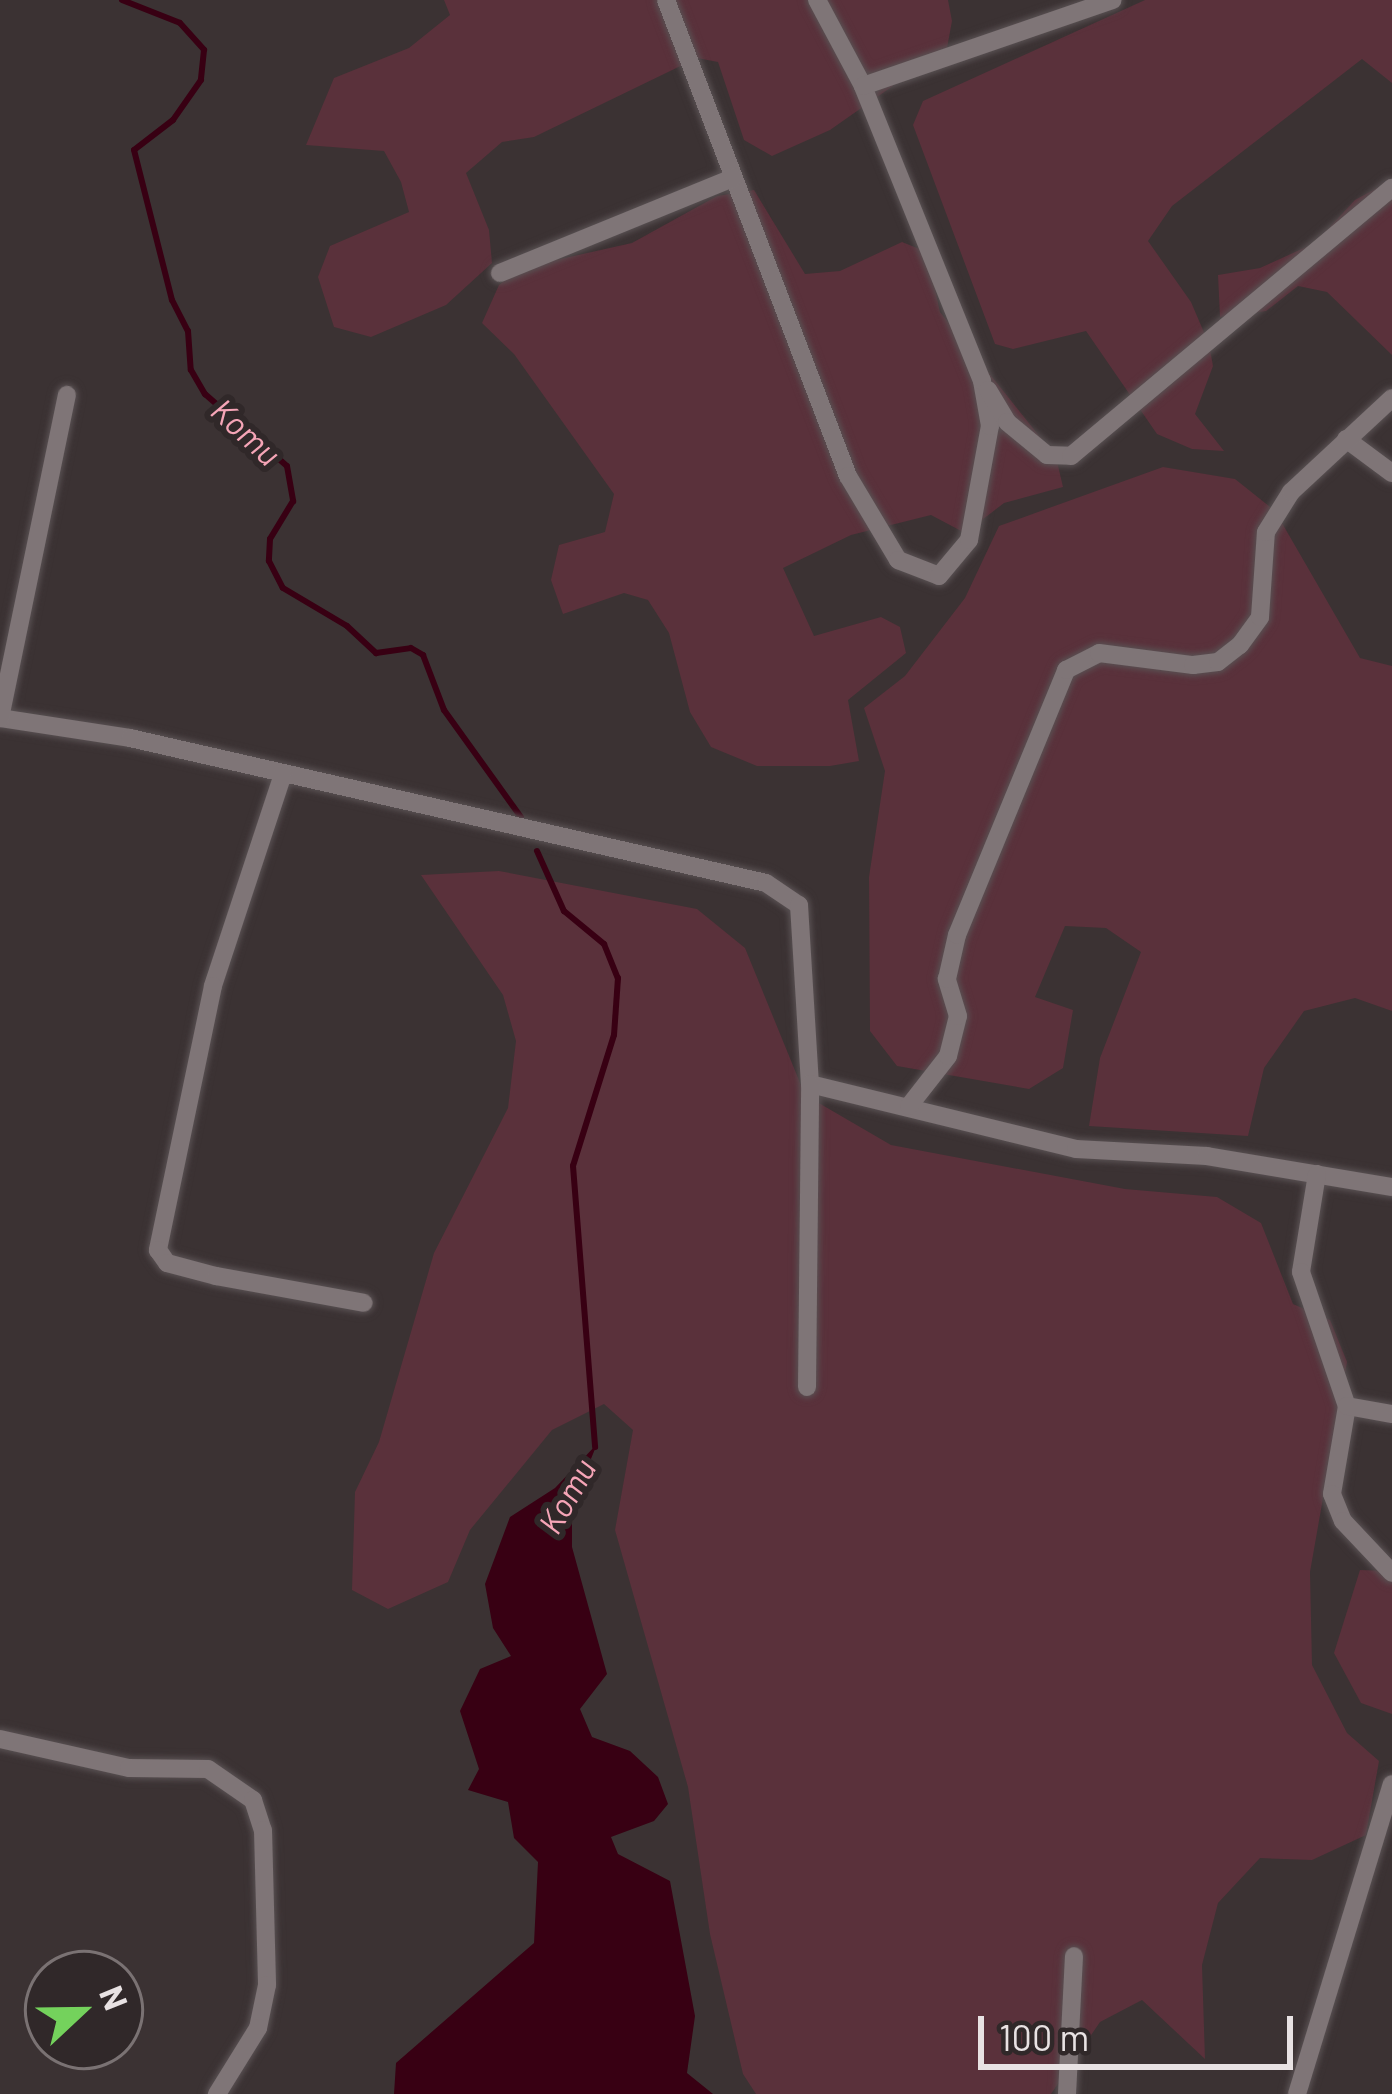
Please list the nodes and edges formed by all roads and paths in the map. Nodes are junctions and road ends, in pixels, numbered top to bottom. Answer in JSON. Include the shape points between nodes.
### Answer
{"nodes":[{"id":1,"x":667,"y":0,"type":"edge"},
{"id":2,"x":817,"y":0,"type":"edge"},
{"id":3,"x":1113,"y":0,"type":"edge"},
{"id":4,"x":862,"y":86,"type":"junction"},
{"id":5,"x":733,"y":178,"type":"junction"},
{"id":6,"x":1392,"y":188,"type":"edge"},
{"id":7,"x":500,"y":273,"type":"dead end"},
{"id":8,"x":982,"y":381,"type":"junction"},
{"id":9,"x":67,"y":395,"type":"dead end"},
{"id":10,"x":1392,"y":398,"type":"edge"},
{"id":11,"x":1346,"y":440,"type":"junction"},
{"id":12,"x":1392,"y":473,"type":"edge"},
{"id":13,"x":0,"y":718,"type":"edge"},
{"id":14,"x":283,"y":774,"type":"junction"},
{"id":15,"x":810,"y":1084,"type":"junction"},
{"id":16,"x":909,"y":1106,"type":"junction"},
{"id":17,"x":1317,"y":1174,"type":"junction"},
{"id":18,"x":1392,"y":1187,"type":"edge"},
{"id":19,"x":364,"y":1303,"type":"dead end"},
{"id":20,"x":807,"y":1387,"type":"dead end"},
{"id":21,"x":1347,"y":1406,"type":"junction"},
{"id":22,"x":1392,"y":1414,"type":"edge"},
{"id":23,"x":1392,"y":1573,"type":"edge"},
{"id":24,"x":0,"y":1739,"type":"edge"},
{"id":25,"x":1392,"y":1784,"type":"edge"},
{"id":26,"x":1074,"y":1956,"type":"dead end"},
{"id":27,"x":217,"y":2094,"type":"edge"},
{"id":28,"x":1067,"y":2094,"type":"edge"},
{"id":29,"x":1297,"y":2094,"type":"edge"}],
"edges":[{"from":1,"to":5,"type":"street"},
{"from":2,"to":4,"type":"street"},
{"from":3,"to":4,"type":"street"},
{"from":4,"to":8,"type":"street"},
{"from":5,"to":7,"type":"street"},
{"from":5,"to":8,"type":"street","via":[[848,476],[898,560],[919,574],[951,570],[969,540],[990,426]]},
{"from":6,"to":8,"type":"street","via":[[1072,456],[1047,455],[1007,422]]},
{"from":9,"to":13,"type":"street"},
{"from":10,"to":11,"type":"street"},
{"from":11,"to":12,"type":"street"},
{"from":11,"to":16,"type":"street","via":[[1291,492],[1266,532],[1260,617],[1240,646],[1218,662],[1099,653],[1066,670],[957,935],[947,980],[958,1016],[947,1055]]},
{"from":13,"to":14,"type":"street"},
{"from":14,"to":15,"type":"street","via":[[789,892],[799,905]]},
{"from":14,"to":19,"type":"street","via":[[213,986],[158,1250],[167,1263],[216,1276]]},
{"from":15,"to":16,"type":"street"},
{"from":15,"to":20,"type":"street"},
{"from":16,"to":17,"type":"street","via":[[1076,1149],[1207,1156]]},
{"from":17,"to":18,"type":"street"},
{"from":17,"to":21,"type":"street","via":[[1301,1272]]},
{"from":21,"to":22,"type":"street"},
{"from":21,"to":23,"type":"street","via":[[1336,1509]]},
{"from":24,"to":27,"type":"street","via":[[129,1768],[208,1769],[253,1799],[263,1830],[267,1985],[258,2028]]},
{"from":25,"to":29,"type":"street"},
{"from":26,"to":28,"type":"street"}]}
